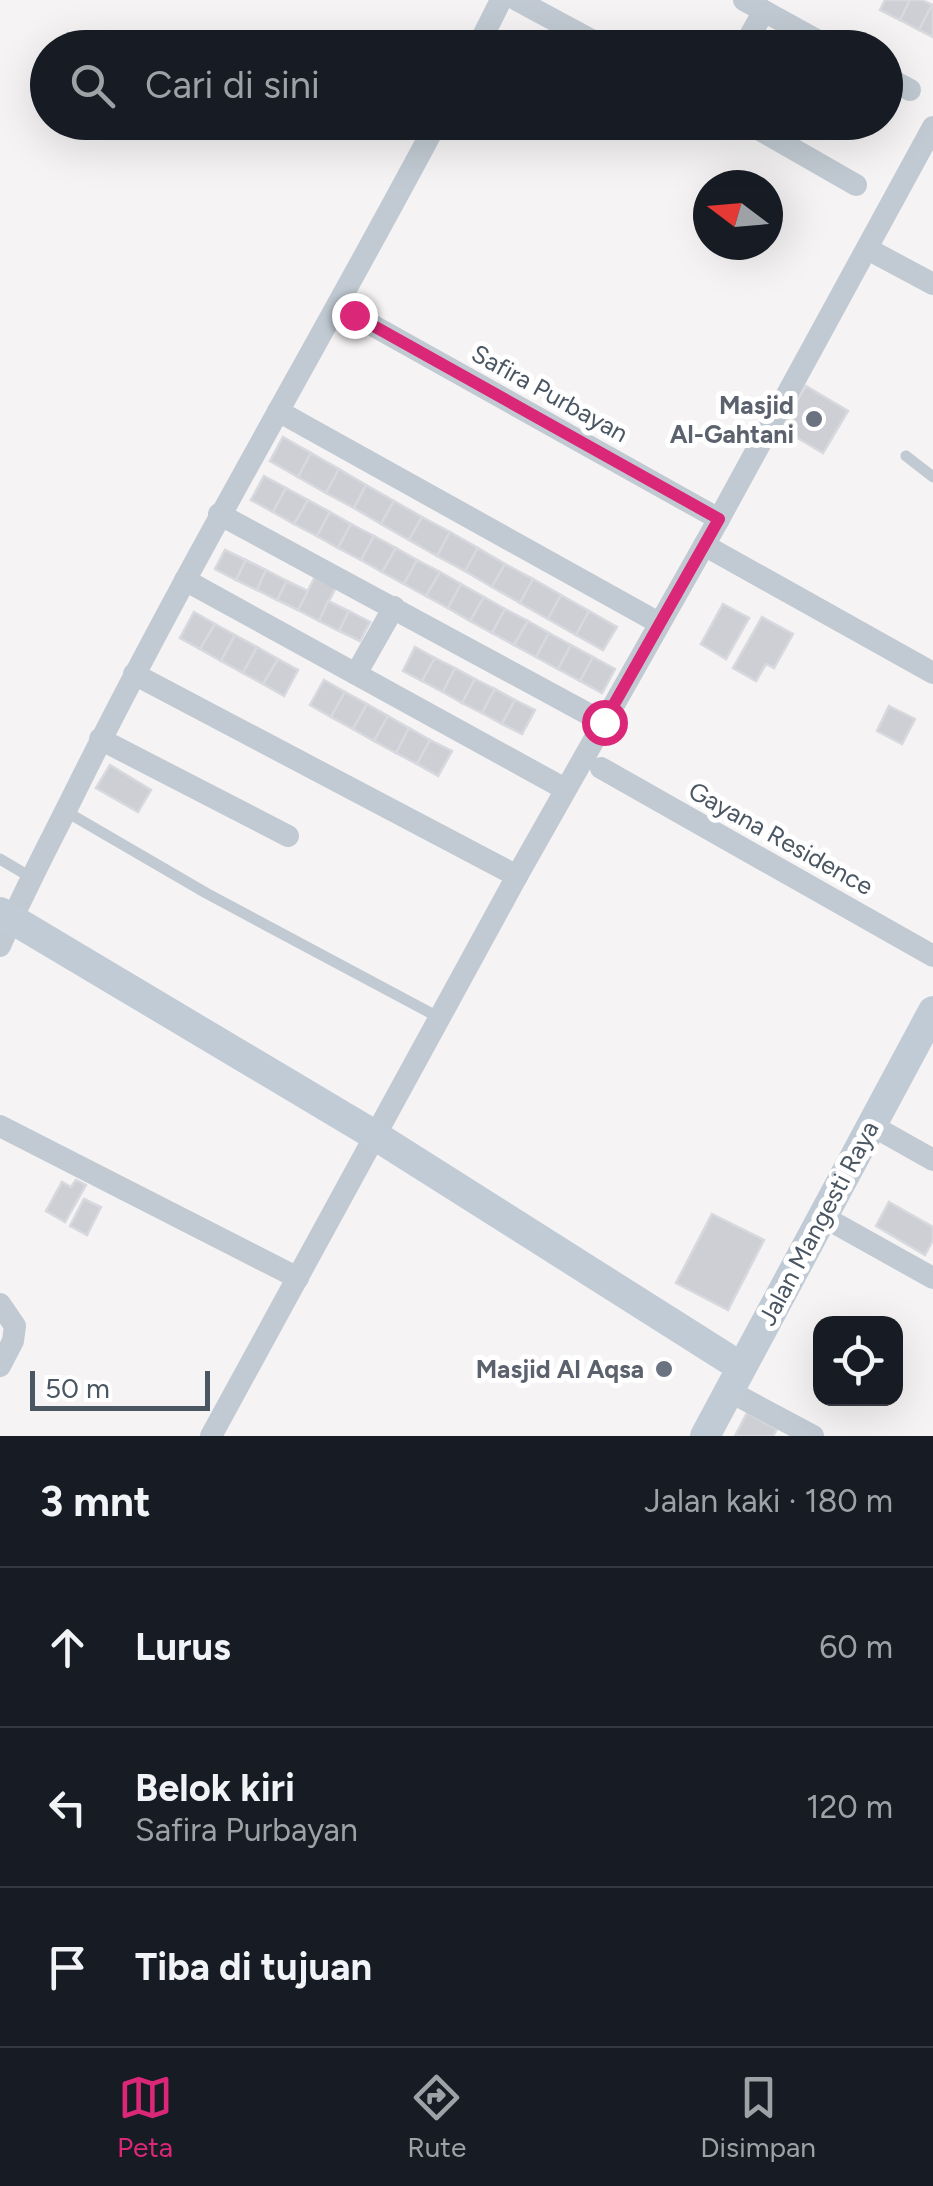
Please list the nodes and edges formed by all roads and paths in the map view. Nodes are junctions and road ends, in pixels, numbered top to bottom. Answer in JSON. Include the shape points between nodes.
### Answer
{"nodes":[{"id":1,"x":502,"y":0,"type":"edge"},
{"id":2,"x":517,"y":0,"type":"edge"},
{"id":3,"x":754,"y":6,"type":"edge"},
{"id":4,"x":486,"y":30,"type":"edge"},
{"id":5,"x":573,"y":30,"type":"edge"},
{"id":6,"x":798,"y":30,"type":"edge"},
{"id":7,"x":903,"y":86,"type":"edge"},
{"id":8,"x":910,"y":90,"type":"dead end"},
{"id":9,"x":933,"y":126,"type":"edge"},
{"id":10,"x":427,"y":140,"type":"edge"},
{"id":11,"x":777,"y":140,"type":"edge"},
{"id":12,"x":856,"y":185,"type":"dead end"},
{"id":13,"x":877,"y":254,"type":"dead end"},
{"id":14,"x":933,"y":284,"type":"edge"},
{"id":15,"x":354,"y":315,"type":"dead end"},
{"id":16,"x":278,"y":411,"type":"junction"},
{"id":17,"x":906,"y":456,"type":"dead end"},
{"id":18,"x":933,"y":477,"type":"edge"},
{"id":19,"x":219,"y":514,"type":"junction"},
{"id":20,"x":719,"y":519,"type":"junction"},
{"id":21,"x":704,"y":545,"type":"junction"},
{"id":22,"x":185,"y":580,"type":"junction"},
{"id":23,"x":394,"y":607,"type":"junction"},
{"id":24,"x":659,"y":623,"type":"junction"},
{"id":25,"x":933,"y":673,"type":"edge"},
{"id":26,"x":134,"y":674,"type":"junction"},
{"id":27,"x":356,"y":674,"type":"junction"},
{"id":28,"x":604,"y":722,"type":"junction"},
{"id":29,"x":100,"y":739,"type":"junction"},
{"id":30,"x":601,"y":768,"type":"dead end"},
{"id":31,"x":564,"y":789,"type":"junction"},
{"id":32,"x":65,"y":812,"type":"junction"},
{"id":33,"x":288,"y":836,"type":"dead end"},
{"id":34,"x":0,"y":860,"type":"edge"},
{"id":35,"x":516,"y":876,"type":"junction"},
{"id":36,"x":32,"y":878,"type":"junction"},
{"id":37,"x":4,"y":926,"type":"edge"},
{"id":38,"x":933,"y":956,"type":"edge"},
{"id":39,"x":933,"y":1011,"type":"edge"},
{"id":40,"x":440,"y":1018,"type":"junction"},
{"id":41,"x":871,"y":1125,"type":"junction"},
{"id":42,"x":0,"y":1126,"type":"edge"},
{"id":43,"x":376,"y":1136,"type":"junction"},
{"id":44,"x":933,"y":1160,"type":"edge"},
{"id":45,"x":822,"y":1216,"type":"junction"},
{"id":46,"x":298,"y":1278,"type":"junction"},
{"id":47,"x":933,"y":1278,"type":"edge"},
{"id":48,"x":0,"y":1304,"type":"edge"},
{"id":49,"x":0,"y":1366,"type":"edge"},
{"id":50,"x":735,"y":1379,"type":"junction"},
{"id":51,"x":212,"y":1436,"type":"edge"},
{"id":52,"x":705,"y":1436,"type":"edge"},
{"id":53,"x":813,"y":1436,"type":"edge"}],
"edges":[{"from":1,"to":4,"type":"street"},
{"from":2,"to":5,"type":"street"},
{"from":3,"to":6,"type":"street"},
{"from":7,"to":8,"type":"street"},
{"from":9,"to":20,"type":"street"},
{"from":10,"to":16,"type":"street"},
{"from":11,"to":12,"type":"street"},
{"from":13,"to":14,"type":"street"},
{"from":15,"to":20,"type":"street","name":"Safira Purbayan"},
{"from":16,"to":19,"type":"street"},
{"from":16,"to":24,"type":"street"},
{"from":17,"to":18,"type":"lane"},
{"from":19,"to":22,"type":"street"},
{"from":19,"to":23,"type":"street"},
{"from":20,"to":21,"type":"street"},
{"from":21,"to":24,"type":"street"},
{"from":21,"to":25,"type":"street"},
{"from":22,"to":26,"type":"street"},
{"from":22,"to":27,"type":"street"},
{"from":23,"to":27,"type":"street"},
{"from":23,"to":28,"type":"street"},
{"from":24,"to":28,"type":"street"},
{"from":26,"to":29,"type":"street"},
{"from":26,"to":35,"type":"street"},
{"from":27,"to":31,"type":"street"},
{"from":28,"to":31,"type":"street"},
{"from":29,"to":32,"type":"street"},
{"from":29,"to":33,"type":"street"},
{"from":30,"to":38,"type":"street","name":"Gayana Residence"},
{"from":31,"to":35,"type":"street"},
{"from":32,"to":36,"type":"street"},
{"from":32,"to":40,"type":"lane"},
{"from":34,"to":36,"type":"lane"},
{"from":35,"to":40,"type":"street"},
{"from":36,"to":37,"type":"street"},
{"from":37,"to":43,"type":"street"},
{"from":39,"to":41,"type":"street","name":"Jalan Mangesti Raya"},
{"from":40,"to":43,"type":"street"},
{"from":41,"to":44,"type":"street"},
{"from":41,"to":45,"type":"street","name":"Jalan Mangesti Raya"},
{"from":42,"to":46,"type":"street"},
{"from":43,"to":46,"type":"street"},
{"from":43,"to":50,"type":"street"},
{"from":45,"to":47,"type":"street"},
{"from":45,"to":50,"type":"street","name":"Jalan Mangesti Raya"},
{"from":46,"to":51,"type":"street"},
{"from":48,"to":49,"type":"street","via":[[14,1319],[15,1333]]},
{"from":50,"to":52,"type":"street","name":"Jalan Mangesti Raya"},
{"from":50,"to":53,"type":"street"}]}
